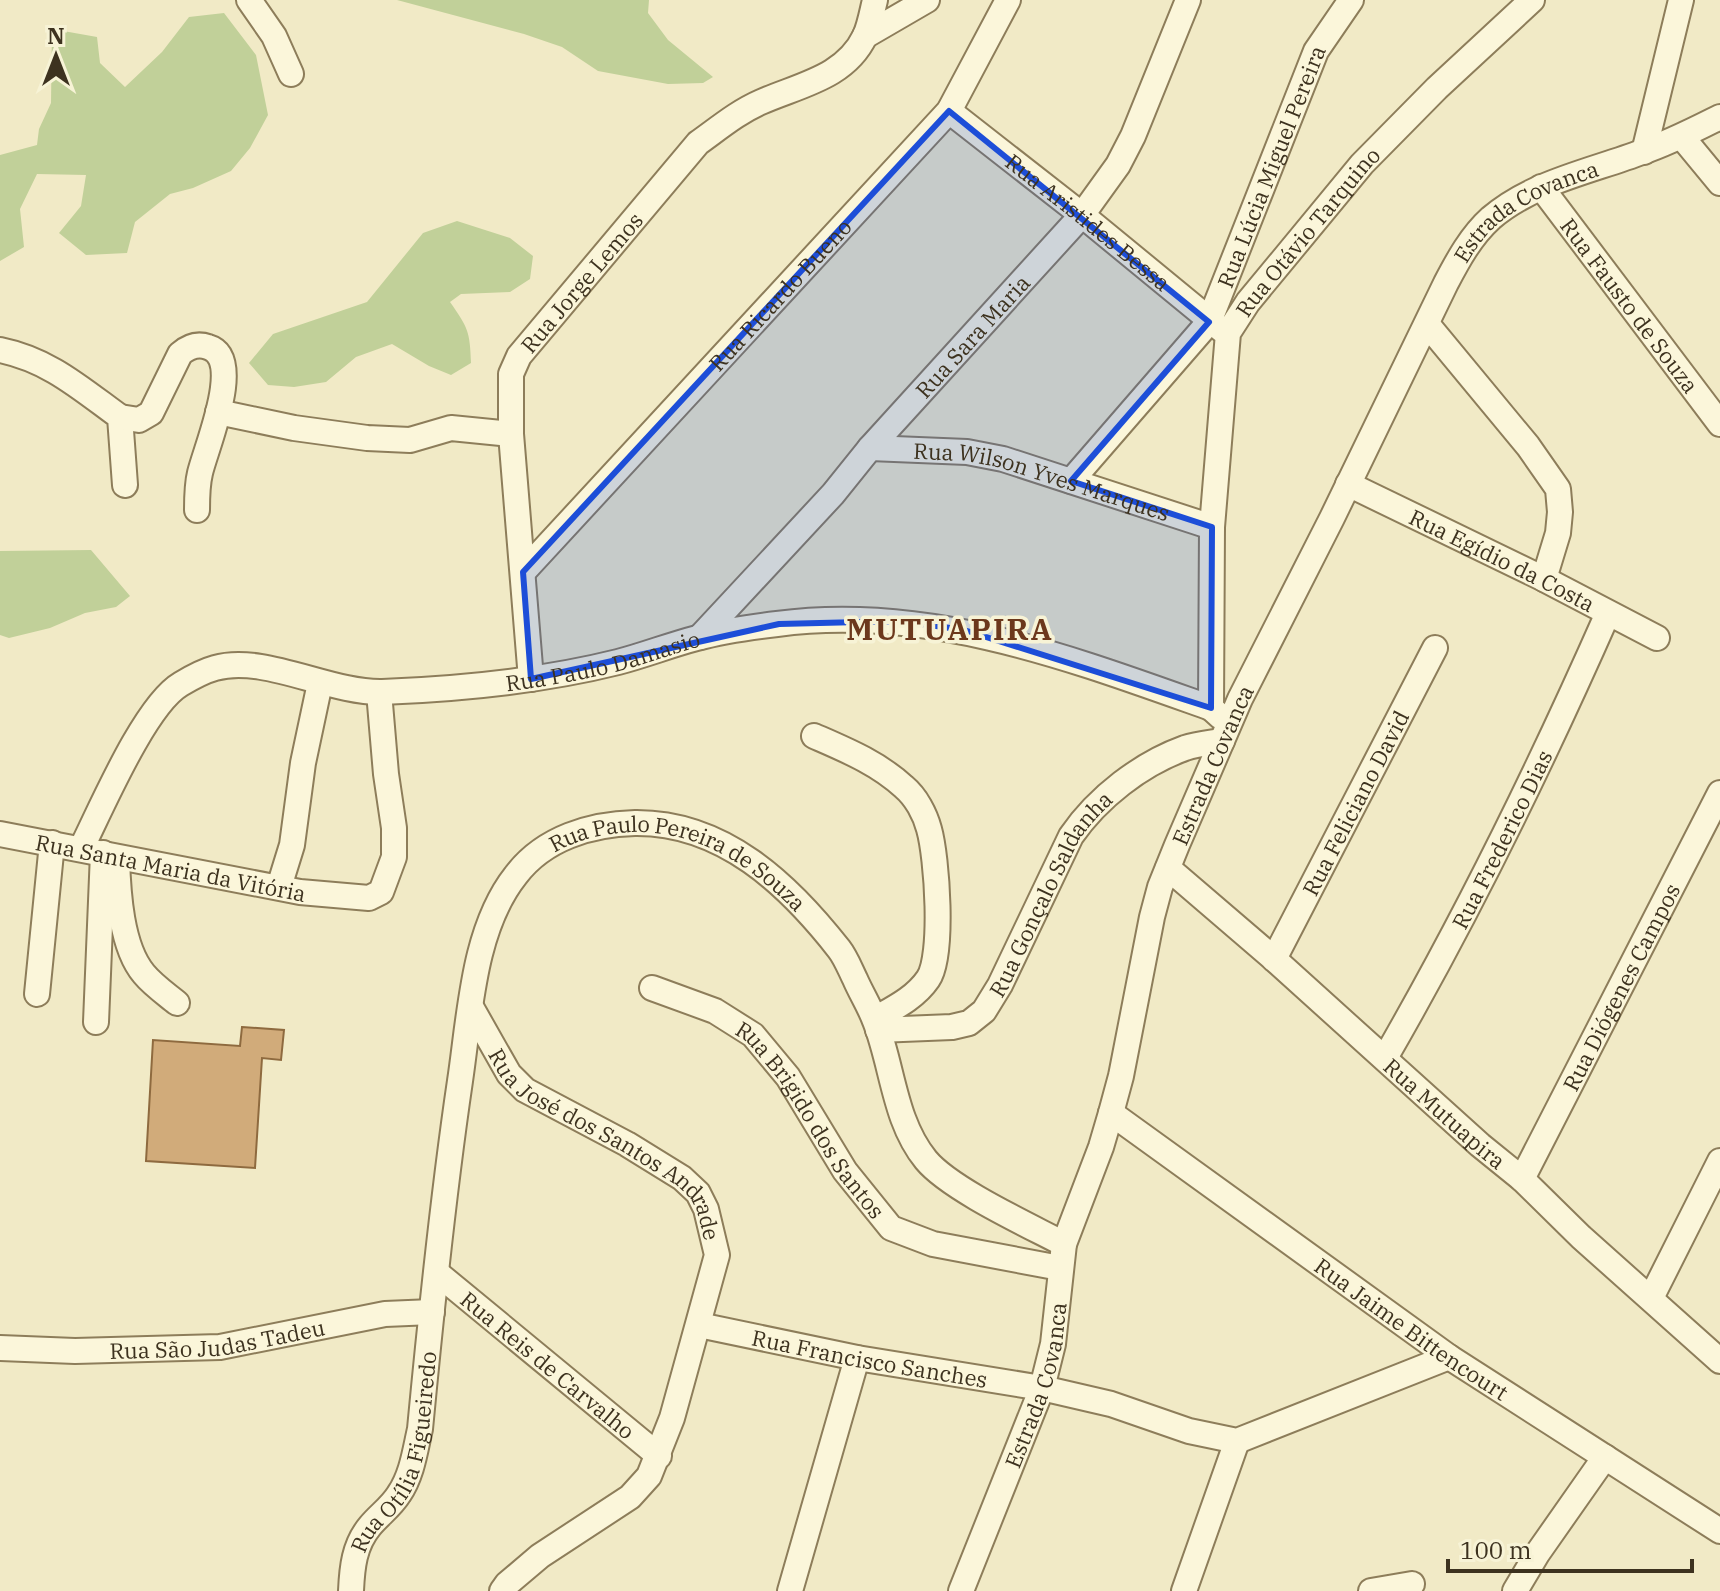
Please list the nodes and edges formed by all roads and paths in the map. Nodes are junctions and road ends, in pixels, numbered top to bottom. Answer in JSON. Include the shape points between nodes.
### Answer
{"nodes":[{"id":1,"x":249,"y":0,"type":"edge"},
{"id":2,"x":875,"y":0,"type":"edge"},
{"id":3,"x":927,"y":0,"type":"edge"},
{"id":4,"x":1008,"y":0,"type":"edge"},
{"id":5,"x":1188,"y":0,"type":"edge"},
{"id":6,"x":1351,"y":0,"type":"edge"},
{"id":7,"x":1681,"y":0,"type":"edge"},
{"id":8,"x":1526,"y":2,"type":"edge"},
{"id":9,"x":865,"y":36,"type":"junction"},
{"id":10,"x":291,"y":74,"type":"dead end"},
{"id":11,"x":949,"y":111,"type":"junction"},
{"id":12,"x":1720,"y":117,"type":"edge"},
{"id":13,"x":1682,"y":137,"type":"junction"},
{"id":14,"x":1644,"y":152,"type":"junction"},
{"id":15,"x":1720,"y":183,"type":"edge"},
{"id":16,"x":1541,"y":187,"type":"junction"},
{"id":17,"x":1082,"y":215,"type":"junction"},
{"id":18,"x":1427,"y":324,"type":"junction"},
{"id":19,"x":1218,"y":328,"type":"junction"},
{"id":20,"x":0,"y":350,"type":"edge"},
{"id":21,"x":218,"y":412,"type":"junction"},
{"id":22,"x":120,"y":417,"type":"junction"},
{"id":23,"x":1720,"y":424,"type":"edge"},
{"id":24,"x":511,"y":434,"type":"junction"},
{"id":25,"x":870,"y":448,"type":"junction"},
{"id":26,"x":1071,"y":481,"type":"junction"},
{"id":27,"x":1348,"y":484,"type":"junction"},
{"id":28,"x":125,"y":485,"type":"dead end"},
{"id":29,"x":197,"y":510,"type":"dead end"},
{"id":30,"x":1212,"y":527,"type":"junction"},
{"id":31,"x":523,"y":572,"type":"junction"},
{"id":32,"x":1544,"y":579,"type":"junction"},
{"id":33,"x":1608,"y":613,"type":"junction"},
{"id":34,"x":700,"y":637,"type":"junction"},
{"id":35,"x":1657,"y":638,"type":"dead end"},
{"id":36,"x":1435,"y":648,"type":"dead end"},
{"id":37,"x":531,"y":679,"type":"junction"},
{"id":38,"x":320,"y":683,"type":"junction"},
{"id":39,"x":379,"y":692,"type":"junction"},
{"id":40,"x":1211,"y":708,"type":"junction"},
{"id":41,"x":1226,"y":732,"type":"junction"},
{"id":42,"x":814,"y":736,"type":"dead end"},
{"id":43,"x":1720,"y":793,"type":"edge"},
{"id":44,"x":0,"y":834,"type":"edge"},
{"id":45,"x":52,"y":843,"type":"junction"},
{"id":46,"x":100,"y":853,"type":"junction"},
{"id":47,"x":1168,"y":868,"type":"junction"},
{"id":48,"x":279,"y":887,"type":"junction"},
{"id":49,"x":1274,"y":959,"type":"junction"},
{"id":50,"x":652,"y":988,"type":"dead end"},
{"id":51,"x":37,"y":994,"type":"dead end"},
{"id":52,"x":177,"y":1003,"type":"dead end"},
{"id":53,"x":471,"y":1007,"type":"junction"},
{"id":54,"x":96,"y":1022,"type":"dead end"},
{"id":55,"x":876,"y":1024,"type":"junction"},
{"id":56,"x":1385,"y":1058,"type":"junction"},
{"id":57,"x":1111,"y":1113,"type":"junction"},
{"id":58,"x":1720,"y":1161,"type":"edge"},
{"id":59,"x":1522,"y":1179,"type":"junction"},
{"id":60,"x":1062,"y":1256,"type":"junction"},
{"id":61,"x":437,"y":1273,"type":"junction"},
{"id":62,"x":1651,"y":1298,"type":"junction"},
{"id":63,"x":432,"y":1312,"type":"junction"},
{"id":64,"x":699,"y":1325,"type":"junction"},
{"id":65,"x":0,"y":1348,"type":"edge"},
{"id":66,"x":1449,"y":1357,"type":"junction"},
{"id":67,"x":857,"y":1358,"type":"junction"},
{"id":68,"x":1720,"y":1361,"type":"edge"},
{"id":69,"x":1042,"y":1388,"type":"junction"},
{"id":70,"x":1237,"y":1441,"type":"junction"},
{"id":71,"x":659,"y":1456,"type":"junction"},
{"id":72,"x":1605,"y":1457,"type":"junction"},
{"id":73,"x":1720,"y":1531,"type":"edge"},
{"id":74,"x":1412,"y":1584,"type":"dead end"},
{"id":75,"x":351,"y":1591,"type":"edge"},
{"id":76,"x":502,"y":1591,"type":"edge"},
{"id":77,"x":790,"y":1591,"type":"edge"},
{"id":78,"x":961,"y":1591,"type":"edge"},
{"id":79,"x":1184,"y":1591,"type":"edge"},
{"id":80,"x":1371,"y":1591,"type":"edge"},
{"id":81,"x":1515,"y":1591,"type":"edge"}],
"edges":[{"from":1,"to":10,"type":"street"},
{"from":2,"to":9,"type":"street","name":"Rua Jorge Lemos"},
{"from":3,"to":9,"type":"street"},
{"from":4,"to":11,"type":"street","name":"Rua Ricardo Bueno"},
{"from":5,"to":17,"type":"street","name":"Rua Sara Maria","via":[[1133,136]]},
{"from":6,"to":19,"type":"street","name":"Rua Lúcia Miguel Pereira","via":[[1316,51]]},
{"from":7,"to":14,"type":"street"},
{"from":8,"to":19,"type":"street","name":"Rua Otávio Tarquino","via":[[1362,164],[1248,302]]},
{"from":9,"to":24,"type":"street","name":"Rua Jorge Lemos","via":[[843,65],[816,82],[734,115],[698,143],[519,356],[511,374]]},
{"from":11,"to":17,"type":"street","name":"Rua Aristides Bessa"},
{"from":11,"to":31,"type":"street","name":"Rua Ricardo Bueno"},
{"from":12,"to":13,"type":"street","name":"Estrada Covanca"},
{"from":13,"to":14,"type":"street","name":"Estrada Covanca"},
{"from":13,"to":15,"type":"street"},
{"from":14,"to":16,"type":"street","name":"Estrada Covanca"},
{"from":16,"to":18,"type":"street","name":"Estrada Covanca","via":[[1490,219],[1467,246]]},
{"from":16,"to":23,"type":"street","name":"Rua Fausto de Souza"},
{"from":17,"to":19,"type":"street","name":"Rua Aristides Bessa"},
{"from":17,"to":25,"type":"street","name":"Rua Sara Maria"},
{"from":18,"to":27,"type":"street","name":"Estrada Covanca"},
{"from":18,"to":32,"type":"street","via":[[1558,489],[1558,533]]},
{"from":19,"to":26,"type":"street","name":"Rua Lúcia Miguel Pereira"},
{"from":19,"to":30,"type":"street","name":"Rua Otávio Tarquino"},
{"from":20,"to":22,"type":"street","via":[[27,355],[61,373]]},
{"from":21,"to":22,"type":"street","via":[[225,365],[216,351],[197,345],[180,354],[151,413],[139,420]]},
{"from":21,"to":24,"type":"street","via":[[367,438],[410,440],[451,428]]},
{"from":21,"to":29,"type":"street","via":[[199,478]]},
{"from":22,"to":28,"type":"street"},
{"from":24,"to":31,"type":"street","name":"Rua Jorge Lemos"},
{"from":25,"to":26,"type":"street","name":"Rua Wilson Yves Marques","via":[[967,452]]},
{"from":25,"to":34,"type":"street","name":"Rua Sara Maria"},
{"from":26,"to":30,"type":"street","name":"Rua Wilson Yves Marques"},
{"from":27,"to":32,"type":"street","name":"Rua Egídio da Costa"},
{"from":27,"to":41,"type":"street","name":"Estrada Covanca"},
{"from":30,"to":40,"type":"street"},
{"from":31,"to":37,"type":"street","name":"Rua Jorge Lemos"},
{"from":32,"to":33,"type":"street","name":"Rua Egídio da Costa"},
{"from":33,"to":35,"type":"street","name":"Rua Egídio da Costa"},
{"from":33,"to":56,"type":"street","name":"Rua Frederico Dias","via":[[1464,914]]},
{"from":34,"to":37,"type":"street","name":"Rua Paulo Damasio","via":[[619,662]]},
{"from":34,"to":40,"type":"street","name":"Rua Paulo Damasio","via":[[849,619],[917,623],[1049,654]]},
{"from":36,"to":49,"type":"street","name":"Rua Feliciano David"},
{"from":37,"to":39,"type":"street","name":"Rua Paulo Damasio"},
{"from":38,"to":39,"type":"street","name":"Rua Paulo Damasio"},
{"from":38,"to":46,"type":"street","name":"Rua Paulo Damasio","via":[[247,665],[215,667],[178,685],[148,718]]},
{"from":38,"to":48,"type":"street","via":[[292,845]]},
{"from":39,"to":48,"type":"street","name":"Rua Santa Maria da Vitória","via":[[394,828],[394,857],[381,892],[369,898],[344,897]]},
{"from":40,"to":41,"type":"street"},
{"from":41,"to":47,"type":"street","name":"Estrada Covanca"},
{"from":41,"to":55,"type":"street","name":"Rua Gonçalo Saldanha","via":[[1164,758],[1116,788],[1082,821],[984,1011],[969,1023],[952,1027]]},
{"from":42,"to":55,"type":"street","via":[[864,759],[905,787],[929,829],[936,875],[935,963],[914,996]]},
{"from":43,"to":59,"type":"street","name":"Rua Diógenes Campos"},
{"from":44,"to":45,"type":"street","name":"Rua Santa Maria da Vitória"},
{"from":45,"to":46,"type":"street","name":"Rua Santa Maria da Vitória"},
{"from":45,"to":51,"type":"street"},
{"from":46,"to":48,"type":"street","name":"Rua Santa Maria da Vitória"},
{"from":46,"to":52,"type":"street","via":[[118,890],[129,946],[143,973]]},
{"from":46,"to":54,"type":"street"},
{"from":47,"to":49,"type":"street","name":"Rua Mutuapira"},
{"from":47,"to":57,"type":"street","name":"Estrada Covanca","via":[[1152,917]]},
{"from":49,"to":56,"type":"street","name":"Rua Mutuapira"},
{"from":50,"to":60,"type":"street","name":"Rua Brigido dos Santos","via":[[715,1011],[753,1035],[788,1077],[845,1171],[891,1228],[933,1244]]},
{"from":53,"to":55,"type":"street","name":"Rua Paulo Pereira de Souza","via":[[485,935],[516,874],[566,836],[613,823],[649,823],[686,828],[730,845],[768,872],[842,952]]},
{"from":53,"to":61,"type":"street","name":"Rua Paulo Pereira de Souza"},
{"from":53,"to":64,"type":"street","name":"Rua José dos Santos Andrade","via":[[509,1074],[525,1090],[627,1144],[698,1193],[717,1255]]},
{"from":55,"to":60,"type":"street","name":"Rua Paulo Pereira de Souza","via":[[901,1111],[927,1162]]},
{"from":56,"to":59,"type":"street","name":"Rua Mutuapira"},
{"from":57,"to":60,"type":"street","name":"Estrada Covanca"},
{"from":57,"to":66,"type":"street","name":"Rua Jaime Bittencourt"},
{"from":58,"to":62,"type":"street"},
{"from":59,"to":62,"type":"street","name":"Rua Mutuapira"},
{"from":60,"to":69,"type":"street","name":"Estrada Covanca","via":[[1053,1344]]},
{"from":61,"to":63,"type":"street","name":"Rua Paulo Pereira de Souza"},
{"from":61,"to":71,"type":"street","name":"Rua Reis de Carvalho"},
{"from":62,"to":68,"type":"street","name":"Rua Mutuapira"},
{"from":63,"to":65,"type":"street","name":"Rua São Judas Tadeu","via":[[373,1316],[220,1347]]},
{"from":63,"to":75,"type":"street","name":"Rua Otília Figueiredo","via":[[411,1470],[359,1544]]},
{"from":64,"to":67,"type":"street","name":"Rua Francisco Sanches"},
{"from":64,"to":71,"type":"street","name":"Rua José dos Santos Andrade"},
{"from":66,"to":70,"type":"street"},
{"from":66,"to":72,"type":"street","name":"Rua Jaime Bittencourt"},
{"from":67,"to":69,"type":"street","name":"Rua Francisco Sanches"},
{"from":67,"to":77,"type":"street"},
{"from":69,"to":70,"type":"street","name":"Rua Francisco Sanches"},
{"from":69,"to":78,"type":"street","name":"Estrada Covanca"},
{"from":70,"to":79,"type":"street"},
{"from":71,"to":76,"type":"street","name":"Rua José dos Santos Andrade","via":[[630,1497],[540,1556]]},
{"from":72,"to":73,"type":"street","name":"Rua Jaime Bittencourt"},
{"from":72,"to":81,"type":"street"},
{"from":74,"to":80,"type":"street"}]}
